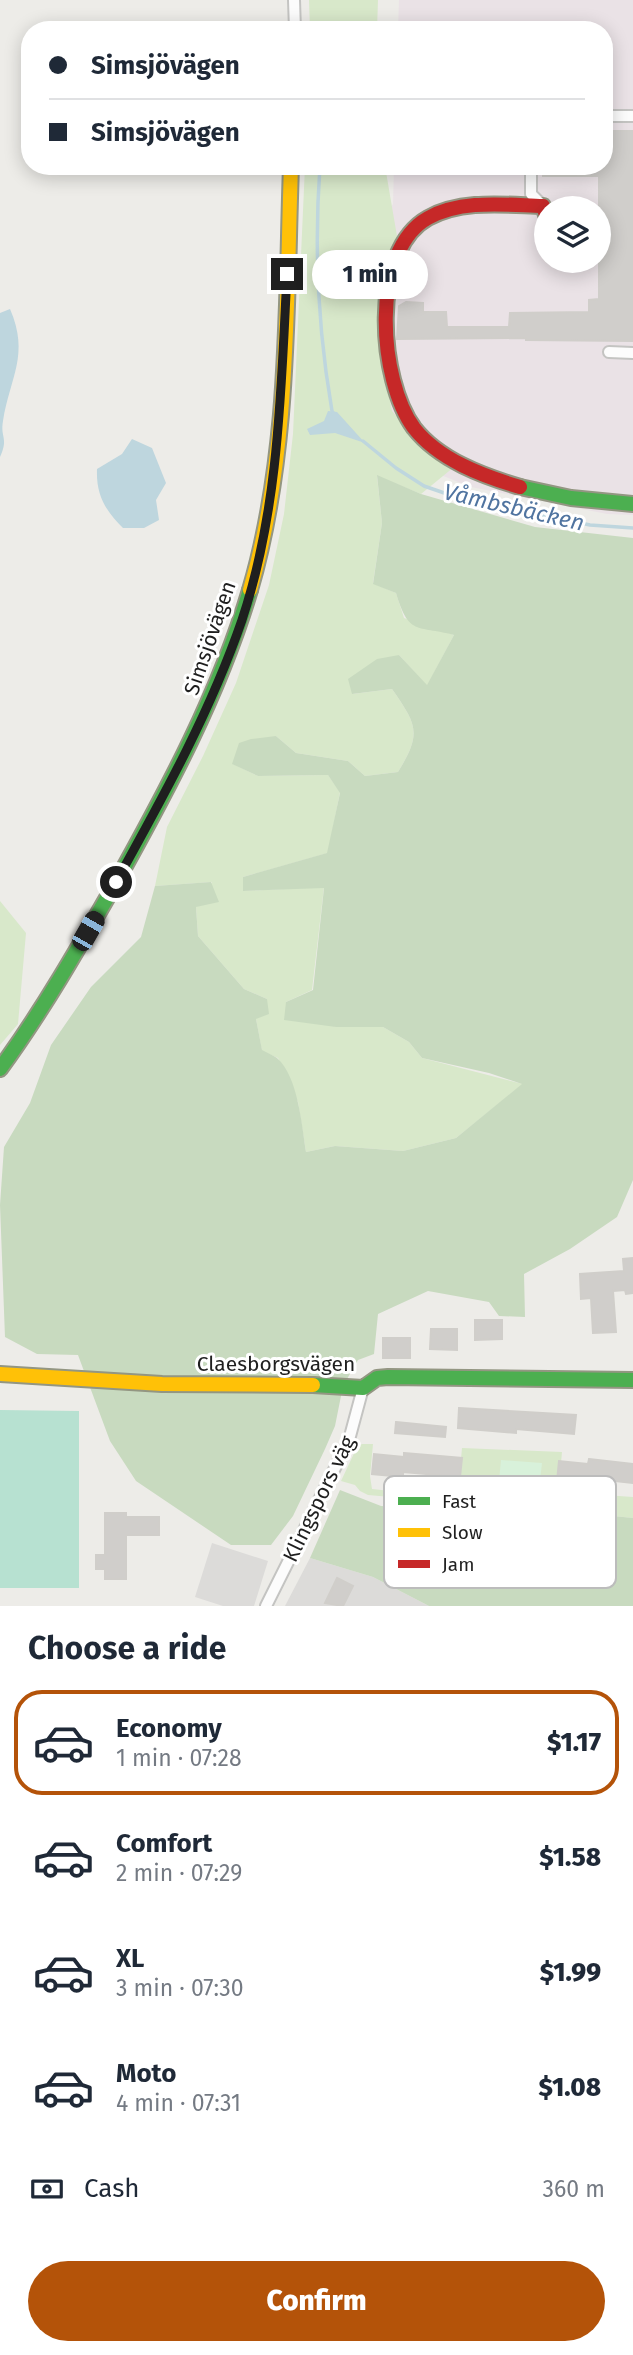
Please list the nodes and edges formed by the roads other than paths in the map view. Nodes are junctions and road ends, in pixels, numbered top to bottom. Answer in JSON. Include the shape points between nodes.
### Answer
{"nodes":[{"id":1,"x":294,"y":0,"type":"edge"},
{"id":2,"x":295,"y":21,"type":"edge"},
{"id":3,"x":613,"y":116,"type":"edge"},
{"id":4,"x":633,"y":116,"type":"edge"},
{"id":5,"x":291,"y":175,"type":"edge"},
{"id":6,"x":530,"y":175,"type":"edge"},
{"id":7,"x":534,"y":198,"type":"edge"},
{"id":8,"x":534,"y":210,"type":"edge"},
{"id":9,"x":609,"y":352,"type":"dead end"},
{"id":10,"x":633,"y":353,"type":"edge"},
{"id":11,"x":633,"y":504,"type":"edge"},
{"id":12,"x":0,"y":1069,"type":"edge"},
{"id":13,"x":0,"y":1374,"type":"edge"},
{"id":14,"x":633,"y":1380,"type":"edge"},
{"id":15,"x":363,"y":1388,"type":"junction"},
{"id":16,"x":266,"y":1606,"type":"edge"}],
"edges":[{"from":1,"to":2,"type":"street"},
{"from":3,"to":4,"type":"street"},
{"from":5,"to":12,"type":"street","name":"Simsjövägen","via":[[276,458],[243,617],[211,702],[171,783],[61,979]]},
{"from":6,"to":7,"type":"street"},
{"from":8,"to":11,"type":"street","via":[[488,206],[451,210],[428,218],[407,236],[392,263],[388,293],[387,345],[400,406],[421,434],[449,458],[487,477],[527,489]]},
{"from":9,"to":10,"type":"street"},
{"from":13,"to":15,"type":"street","name":"Claesborgsvägen","via":[[162,1384]]},
{"from":14,"to":15,"type":"street","name":"Claesborgsvägen","via":[[388,1377],[377,1378]]},
{"from":15,"to":16,"type":"street","name":"Klingspors väg","via":[[349,1440]]}]}
